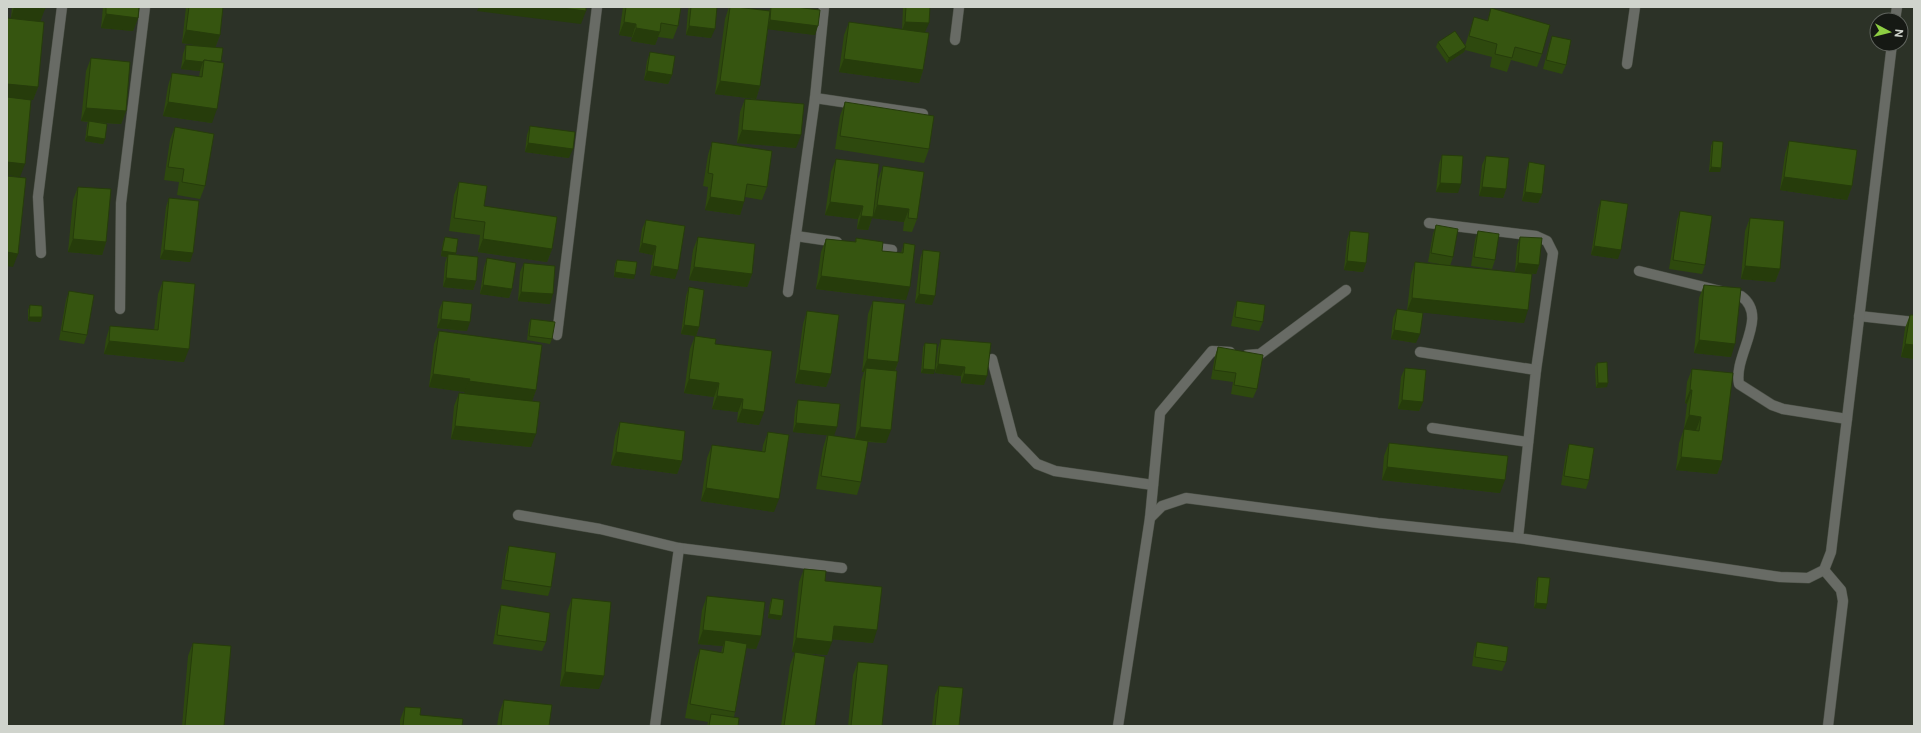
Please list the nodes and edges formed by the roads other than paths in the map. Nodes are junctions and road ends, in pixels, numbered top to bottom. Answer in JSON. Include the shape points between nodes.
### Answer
{"nodes":[{"id":1,"x":62,"y":7,"type":"edge"},
{"id":2,"x":145,"y":7,"type":"edge"},
{"id":3,"x":597,"y":7,"type":"edge"},
{"id":4,"x":824,"y":7,"type":"edge"},
{"id":5,"x":959,"y":7,"type":"edge"},
{"id":6,"x":1635,"y":7,"type":"edge"},
{"id":7,"x":955,"y":40,"type":"dead end"},
{"id":8,"x":1891,"y":52,"type":"edge"},
{"id":9,"x":1627,"y":64,"type":"dead end"},
{"id":10,"x":815,"y":98,"type":"junction"},
{"id":11,"x":923,"y":114,"type":"edge"},
{"id":12,"x":1429,"y":223,"type":"dead end"},
{"id":13,"x":796,"y":236,"type":"junction"},
{"id":14,"x":892,"y":250,"type":"edge"},
{"id":15,"x":41,"y":253,"type":"dead end"},
{"id":16,"x":1639,"y":271,"type":"dead end"},
{"id":17,"x":1346,"y":290,"type":"dead end"},
{"id":18,"x":788,"y":292,"type":"dead end"},
{"id":19,"x":120,"y":309,"type":"dead end"},
{"id":20,"x":1859,"y":316,"type":"junction"},
{"id":21,"x":1914,"y":322,"type":"edge"},
{"id":22,"x":557,"y":335,"type":"dead end"},
{"id":23,"x":1420,"y":352,"type":"dead end"},
{"id":24,"x":992,"y":359,"type":"edge"},
{"id":25,"x":1536,"y":370,"type":"junction"},
{"id":26,"x":1847,"y":419,"type":"junction"},
{"id":27,"x":1432,"y":428,"type":"dead end"},
{"id":28,"x":1528,"y":442,"type":"junction"},
{"id":29,"x":1153,"y":486,"type":"junction"},
{"id":30,"x":518,"y":515,"type":"dead end"},
{"id":31,"x":1150,"y":518,"type":"junction"},
{"id":32,"x":1518,"y":538,"type":"junction"},
{"id":33,"x":679,"y":548,"type":"junction"},
{"id":34,"x":842,"y":568,"type":"dead end"},
{"id":35,"x":1824,"y":570,"type":"junction"},
{"id":36,"x":655,"y":726,"type":"edge"},
{"id":37,"x":1118,"y":726,"type":"edge"},
{"id":38,"x":1828,"y":726,"type":"edge"}],
"edges":[{"from":1,"to":15,"type":"street","via":[[38,197]]},
{"from":2,"to":19,"type":"street","via":[[121,203]]},
{"from":3,"to":22,"type":"street"},
{"from":4,"to":10,"type":"street"},
{"from":5,"to":7,"type":"street"},
{"from":6,"to":9,"type":"street"},
{"from":8,"to":20,"type":"street"},
{"from":10,"to":11,"type":"street"},
{"from":10,"to":13,"type":"street"},
{"from":12,"to":25,"type":"street","via":[[1536,236],[1547,241],[1553,253]]},
{"from":13,"to":14,"type":"street"},
{"from":13,"to":18,"type":"street"},
{"from":16,"to":26,"type":"street","via":[[1741,296],[1748,300],[1753,312],[1753,322],[1737,374],[1739,384],[1783,409]]},
{"from":17,"to":29,"type":"street","via":[[1256,356],[1217,350],[1208,354],[1160,413]]},
{"from":20,"to":21,"type":"street"},
{"from":20,"to":26,"type":"street"},
{"from":23,"to":25,"type":"street"},
{"from":24,"to":29,"type":"street","via":[[1013,438],[1037,464],[1055,471]]},
{"from":25,"to":28,"type":"street"},
{"from":26,"to":35,"type":"street","via":[[1831,552]]},
{"from":27,"to":28,"type":"street"},
{"from":28,"to":32,"type":"street"},
{"from":29,"to":31,"type":"street"},
{"from":30,"to":33,"type":"street","via":[[600,529]]},
{"from":31,"to":32,"type":"street","via":[[1162,506],[1186,498]]},
{"from":31,"to":37,"type":"street"},
{"from":32,"to":35,"type":"street","via":[[1780,577],[1808,578]]},
{"from":33,"to":34,"type":"street"},
{"from":33,"to":36,"type":"street"},
{"from":35,"to":38,"type":"street","via":[[1841,590],[1843,601]]}]}
